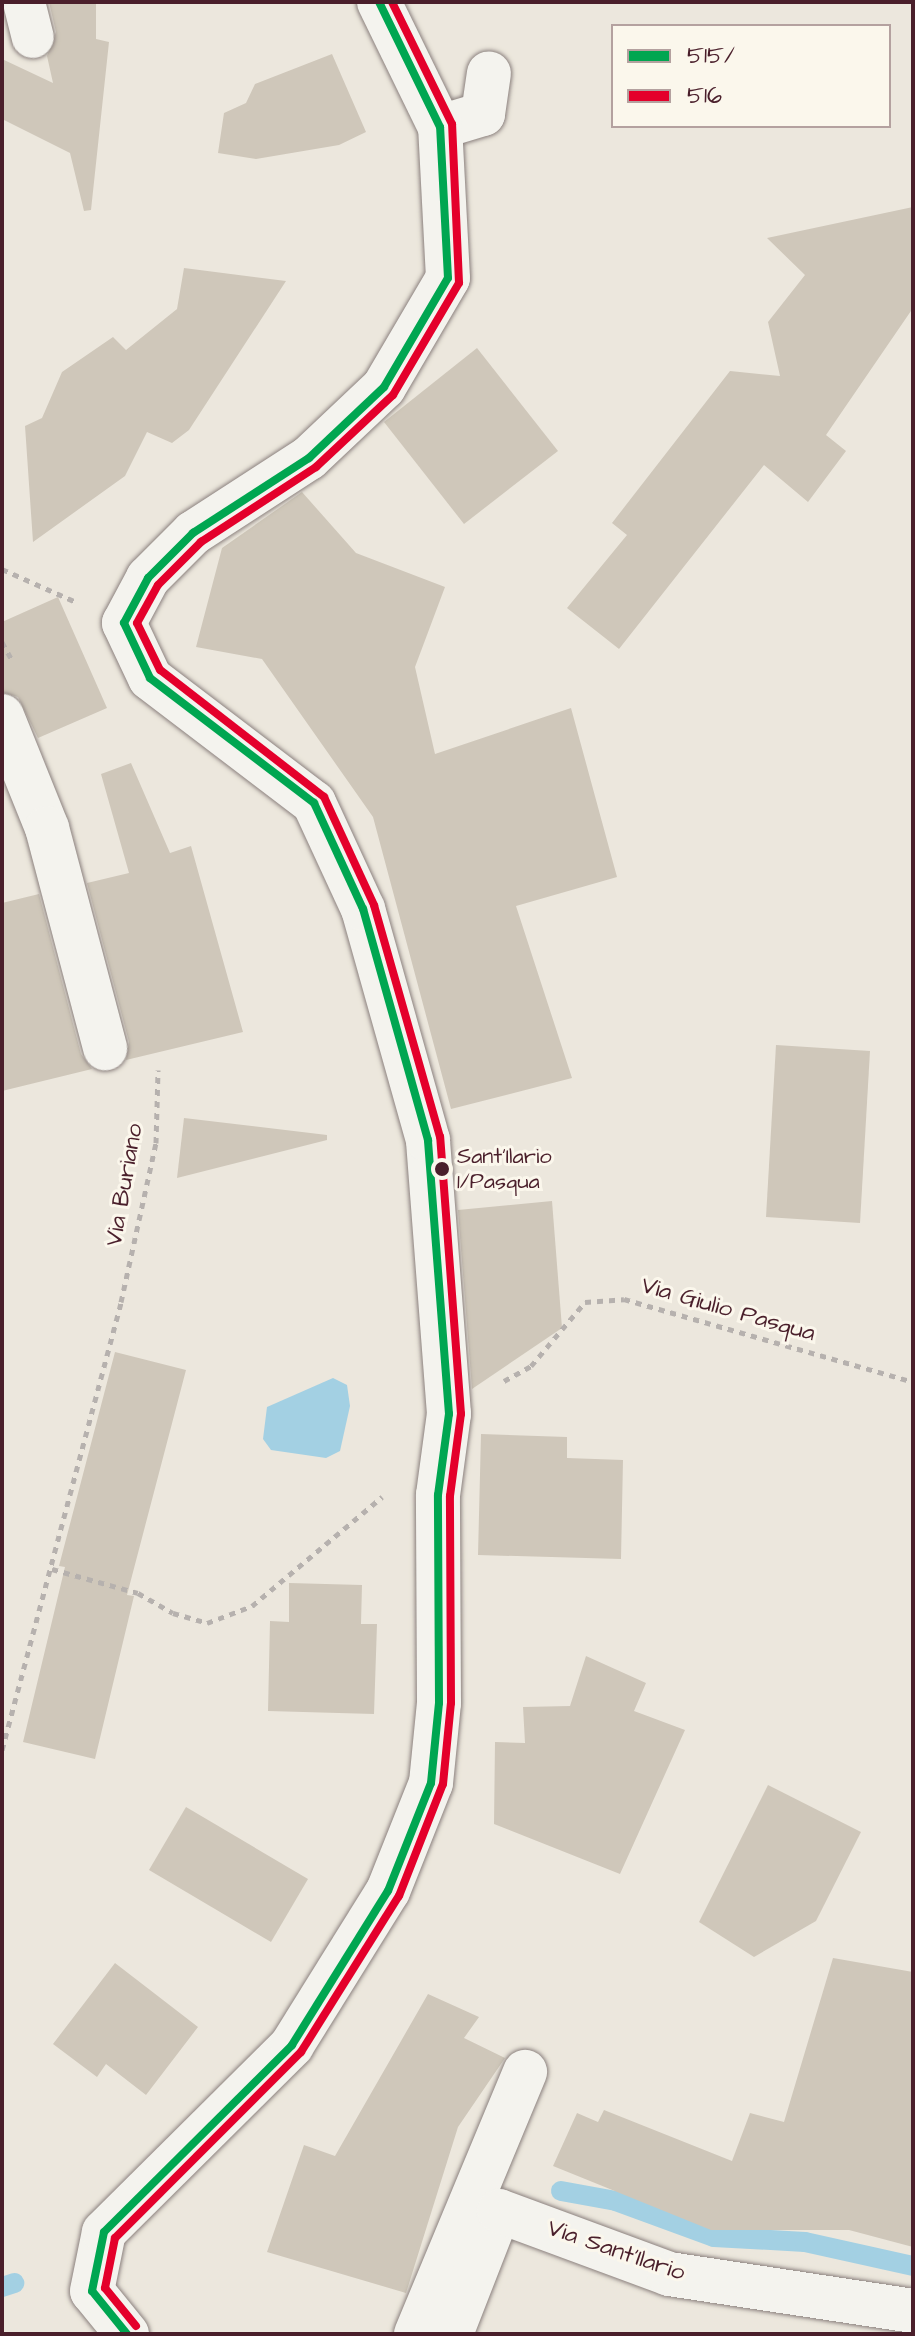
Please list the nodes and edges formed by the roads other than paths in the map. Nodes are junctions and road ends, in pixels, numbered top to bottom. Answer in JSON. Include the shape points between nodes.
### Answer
{"nodes":[{"id":1,"x":379,"y":2,"type":"edge"},
{"id":2,"x":489,"y":73,"type":"dead end"},
{"id":3,"x":440,"y":127,"type":"junction"},
{"id":4,"x":2,"y":716,"type":"edge"},
{"id":5,"x":105,"y":1048,"type":"dead end"},
{"id":6,"x":525,"y":2072,"type":"dead end"},
{"id":7,"x":913,"y":2311,"type":"edge"},
{"id":8,"x":127,"y":2334,"type":"edge"},
{"id":9,"x":416,"y":2334,"type":"edge"},
{"id":10,"x":451,"y":2334,"type":"edge"}],
"edges":[{"from":1,"to":3,"type":"street"},
{"from":2,"to":3,"type":"street","via":[[483,114]]},
{"from":3,"to":8,"type":"street","via":[[448,278],[384,387],[309,458],[193,533],[148,578],[124,623],[150,678],[314,803],[363,909],[428,1140],[449,1414],[438,1495],[439,1703],[431,1783],[388,1891],[292,2045],[104,2232],[92,2291]]},
{"from":4,"to":5,"type":"street","via":[[47,828]]},
{"from":6,"to":9,"type":"street"},
{"from":7,"to":10,"type":"street","name":"Via Sant'Ilario","via":[[669,2274],[499,2211]]}]}
